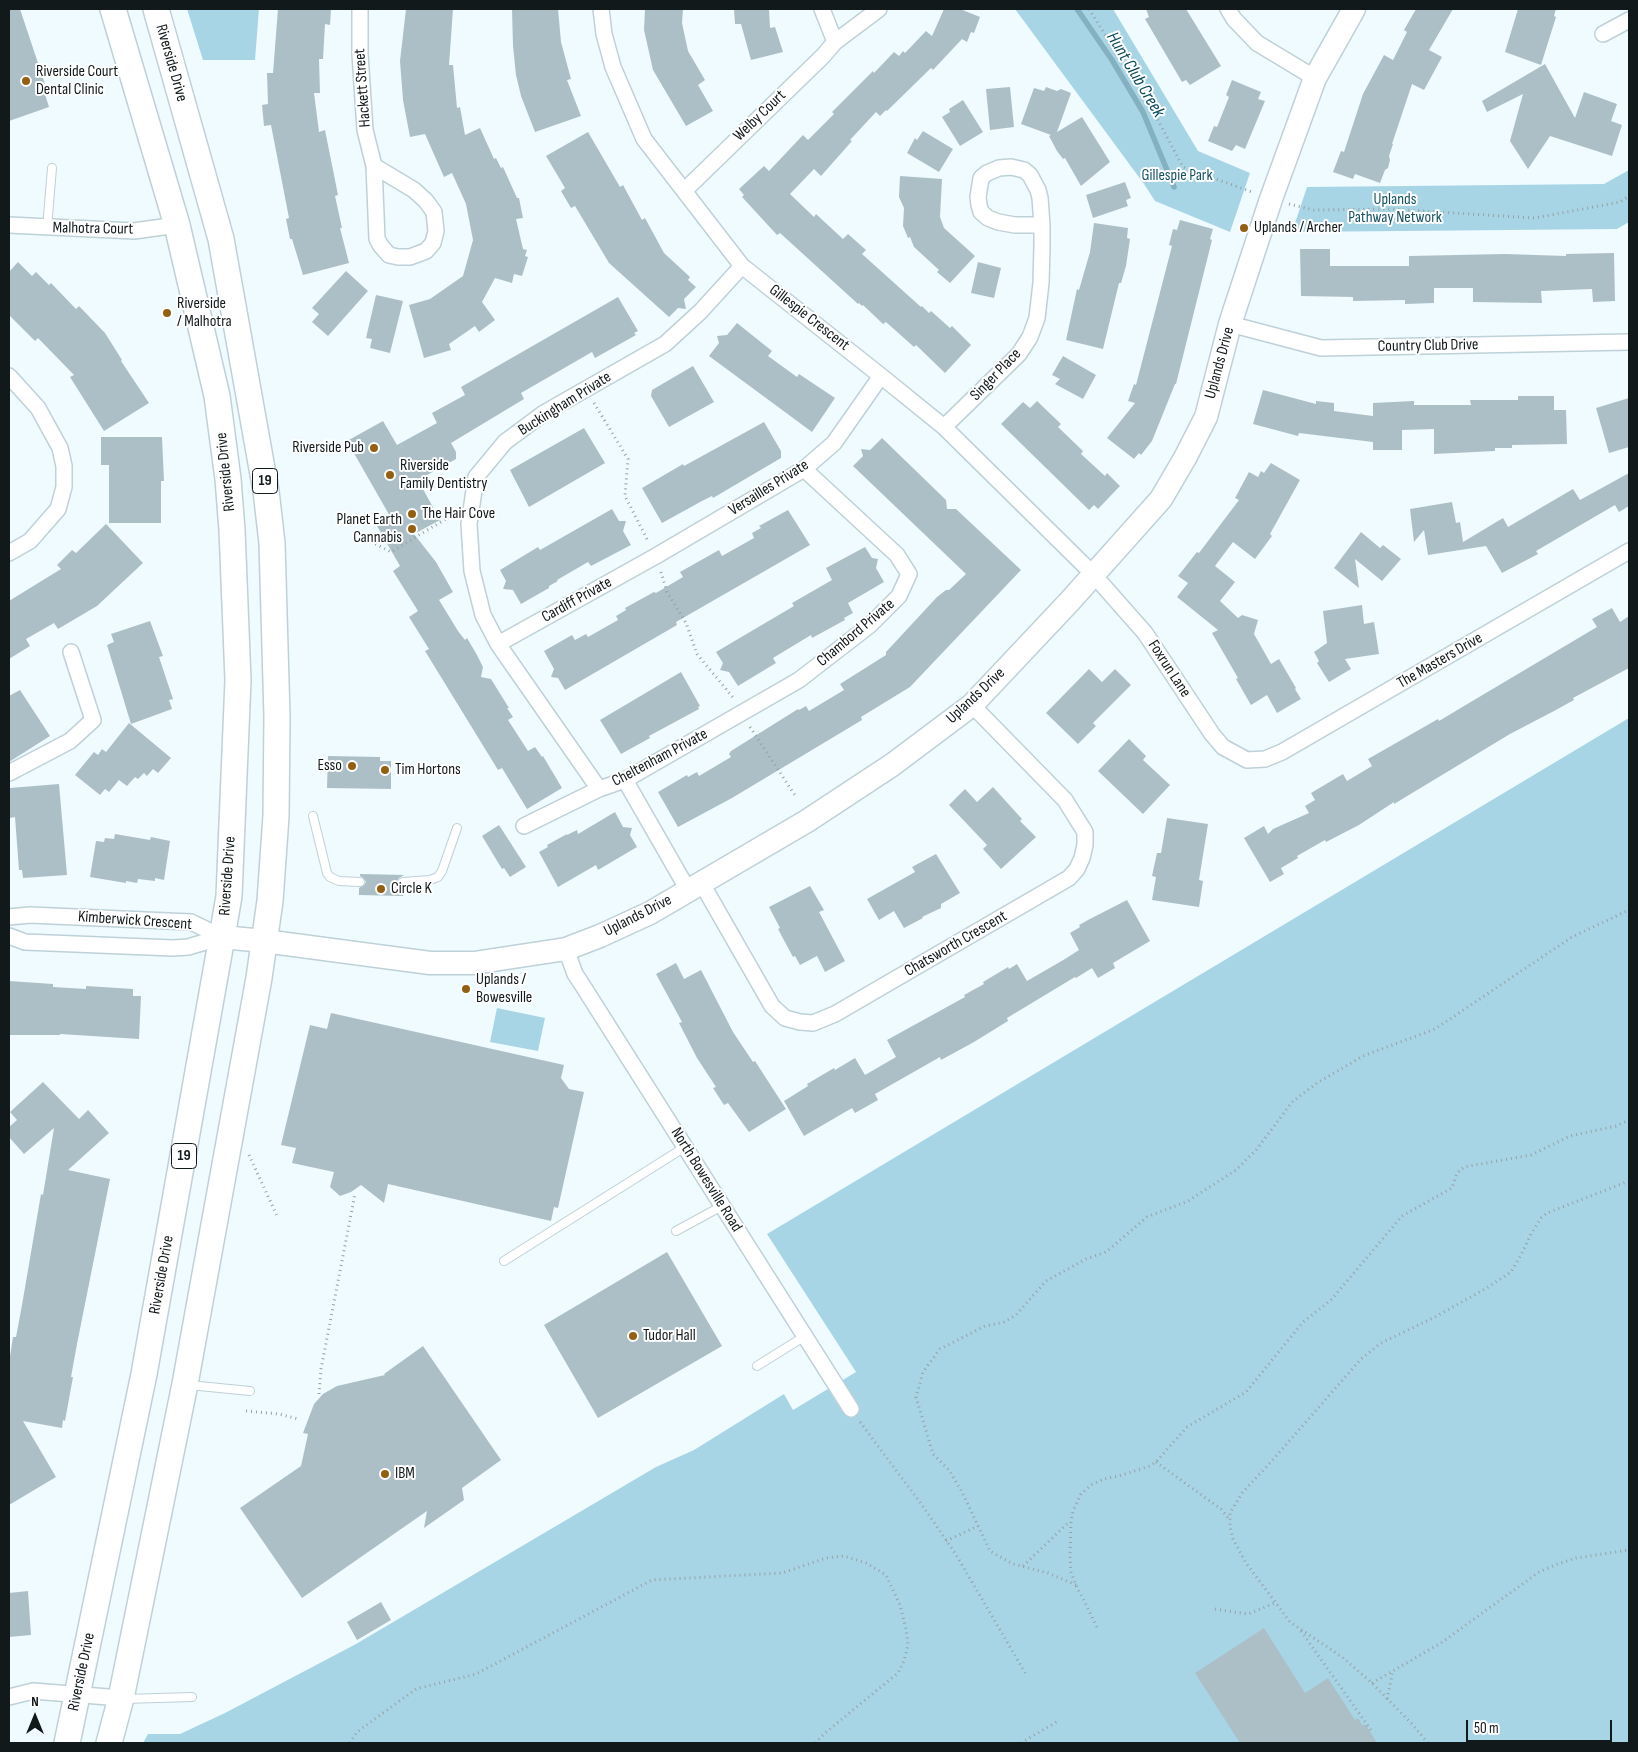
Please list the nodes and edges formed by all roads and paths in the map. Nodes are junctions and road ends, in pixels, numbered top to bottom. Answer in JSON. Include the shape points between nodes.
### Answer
{"nodes":[{"id":1,"x":113,"y":9,"type":"edge"},
{"id":2,"x":156,"y":9,"type":"edge"},
{"id":3,"x":360,"y":9,"type":"edge"},
{"id":4,"x":601,"y":9,"type":"edge"},
{"id":5,"x":822,"y":9,"type":"edge"},
{"id":6,"x":879,"y":9,"type":"edge"},
{"id":7,"x":1089,"y":9,"type":"edge"},
{"id":8,"x":1228,"y":9,"type":"edge"},
{"id":9,"x":1354,"y":9,"type":"edge"},
{"id":10,"x":1629,"y":20,"type":"edge"},
{"id":11,"x":1603,"y":34,"type":"dead end"},
{"id":12,"x":835,"y":42,"type":"junction"},
{"id":13,"x":1315,"y":78,"type":"junction"},
{"id":14,"x":374,"y":166,"type":"junction"},
{"id":15,"x":52,"y":168,"type":"dead end"},
{"id":16,"x":685,"y":190,"type":"junction"},
{"id":17,"x":1629,"y":196,"type":"edge"},
{"id":18,"x":1271,"y":199,"type":"junction"},
{"id":19,"x":9,"y":225,"type":"edge"},
{"id":20,"x":177,"y":225,"type":"junction"},
{"id":21,"x":1042,"y":225,"type":"junction"},
{"id":22,"x":47,"y":228,"type":"junction"},
{"id":23,"x":742,"y":266,"type":"junction"},
{"id":24,"x":1230,"y":324,"type":"junction"},
{"id":25,"x":1629,"y":342,"type":"edge"},
{"id":26,"x":9,"y":376,"type":"edge"},
{"id":27,"x":881,"y":376,"type":"junction"},
{"id":28,"x":586,"y":389,"type":"junction"},
{"id":29,"x":944,"y":427,"type":"junction"},
{"id":30,"x":804,"y":469,"type":"junction"},
{"id":31,"x":472,"y":500,"type":"junction"},
{"id":32,"x":362,"y":536,"type":"dead end"},
{"id":33,"x":1629,"y":551,"type":"edge"},
{"id":34,"x":9,"y":553,"type":"edge"},
{"id":35,"x":656,"y":556,"type":"junction"},
{"id":36,"x":1093,"y":574,"type":"junction"},
{"id":37,"x":498,"y":644,"type":"junction"},
{"id":38,"x":71,"y":652,"type":"dead end"},
{"id":39,"x":972,"y":705,"type":"junction"},
{"id":40,"x":741,"y":713,"type":"junction"},
{"id":41,"x":1247,"y":760,"type":"joint"},
{"id":42,"x":9,"y":773,"type":"edge"},
{"id":43,"x":625,"y":780,"type":"junction"},
{"id":44,"x":599,"y":789,"type":"junction"},
{"id":45,"x":796,"y":797,"type":"dead end"},
{"id":46,"x":313,"y":816,"type":"dead end"},
{"id":47,"x":524,"y":826,"type":"dead end"},
{"id":48,"x":457,"y":828,"type":"dead end"},
{"id":49,"x":360,"y":882,"type":"dead end"},
{"id":50,"x":403,"y":882,"type":"dead end"},
{"id":51,"x":695,"y":886,"type":"junction"},
{"id":52,"x":1629,"y":910,"type":"edge"},
{"id":53,"x":9,"y":917,"type":"edge"},
{"id":54,"x":9,"y":936,"type":"edge"},
{"id":55,"x":222,"y":937,"type":"junction"},
{"id":56,"x":264,"y":941,"type":"junction"},
{"id":57,"x":566,"y":949,"type":"junction"},
{"id":58,"x":1629,"y":1120,"type":"edge"},
{"id":59,"x":685,"y":1148,"type":"junction"},
{"id":60,"x":248,"y":1153,"type":"dead end"},
{"id":61,"x":1629,"y":1181,"type":"edge"},
{"id":62,"x":355,"y":1194,"type":"dead end"},
{"id":63,"x":722,"y":1206,"type":"junction"},
{"id":64,"x":278,"y":1218,"type":"dead end"},
{"id":65,"x":676,"y":1232,"type":"dead end"},
{"id":66,"x":504,"y":1261,"type":"dead end"},
{"id":67,"x":805,"y":1336,"type":"junction"},
{"id":68,"x":757,"y":1366,"type":"dead end"},
{"id":69,"x":185,"y":1384,"type":"junction"},
{"id":70,"x":250,"y":1391,"type":"dead end"},
{"id":71,"x":319,"y":1394,"type":"dead end"},
{"id":72,"x":851,"y":1409,"type":"joint"},
{"id":73,"x":246,"y":1411,"type":"dead end"},
{"id":74,"x":298,"y":1419,"type":"dead end"},
{"id":75,"x":1156,"y":1462,"type":"junction"},
{"id":76,"x":1071,"y":1521,"type":"junction"},
{"id":77,"x":1230,"y":1521,"type":"junction"},
{"id":78,"x":978,"y":1526,"type":"junction"},
{"id":79,"x":946,"y":1540,"type":"junction"},
{"id":80,"x":1629,"y":1550,"type":"edge"},
{"id":81,"x":1023,"y":1566,"type":"junction"},
{"id":82,"x":1076,"y":1586,"type":"junction"},
{"id":83,"x":1275,"y":1603,"type":"junction"},
{"id":84,"x":1215,"y":1609,"type":"dead end"},
{"id":85,"x":1097,"y":1628,"type":"dead end"},
{"id":86,"x":1300,"y":1629,"type":"junction"},
{"id":87,"x":1393,"y":1671,"type":"junction"},
{"id":88,"x":1027,"y":1676,"type":"dead end"},
{"id":89,"x":1372,"y":1683,"type":"junction"},
{"id":90,"x":77,"y":1696,"type":"junction"},
{"id":91,"x":9,"y":1697,"type":"edge"},
{"id":92,"x":192,"y":1697,"type":"dead end"},
{"id":93,"x":121,"y":1698,"type":"junction"},
{"id":94,"x":1387,"y":1699,"type":"junction"},
{"id":95,"x":1058,"y":1721,"type":"dead end"},
{"id":96,"x":1373,"y":1733,"type":"dead end"},
{"id":97,"x":67,"y":1743,"type":"edge"},
{"id":98,"x":109,"y":1743,"type":"edge"},
{"id":99,"x":350,"y":1743,"type":"edge"},
{"id":100,"x":815,"y":1743,"type":"edge"},
{"id":101,"x":1021,"y":1743,"type":"edge"},
{"id":102,"x":1428,"y":1743,"type":"edge"}],
"edges":[{"from":1,"to":20,"type":"main road","name":"Riverside Drive","number":"19"},
{"from":2,"to":56,"type":"main road","name":"Riverside Drive","number":"19","via":[[221,238],[266,491],[272,543],[277,717],[276,816]]},
{"from":3,"to":14,"type":"street","name":"Hackett Street","via":[[365,130]]},
{"from":4,"to":16,"type":"street","name":"Gillespie Crescent","via":[[613,67],[641,132]]},
{"from":5,"to":12,"type":"street"},
{"from":6,"to":12,"type":"street","name":"Welby Court"},
{"from":7,"to":18,"type":"path","via":[[1153,111],[1183,167]]},
{"from":8,"to":13,"type":"street","via":[[1257,42]]},
{"from":9,"to":13,"type":"street","name":"Uplands Drive"},
{"from":10,"to":11,"type":"street"},
{"from":12,"to":16,"type":"street","name":"Welby Court"},
{"from":13,"to":18,"type":"street","name":"Uplands Drive"},
{"from":14,"to":14,"type":"street","name":"Hackett Street","via":[[414,190],[434,212],[436,231],[433,243],[426,251],[410,257],[398,257],[381,246],[375,217]]},
{"from":15,"to":22,"type":"lane"},
{"from":16,"to":23,"type":"street","name":"Gillespie Crescent"},
{"from":17,"to":18,"type":"path","via":[[1620,202],[1535,218],[1390,209],[1314,210]]},
{"from":18,"to":24,"type":"street","name":"Uplands Drive"},
{"from":19,"to":22,"type":"street","name":"Malhotra Court"},
{"from":20,"to":22,"type":"street","name":"Malhotra Court","via":[[134,231]]},
{"from":20,"to":55,"type":"main road","name":"Riverside Drive","number":"19","via":[[217,396],[232,530],[238,680],[229,896]]},
{"from":21,"to":21,"type":"street","name":"Singer Place","via":[[1038,190],[1024,170],[999,168],[980,178],[979,205],[988,218],[1014,225]]},
{"from":21,"to":29,"type":"street","name":"Singer Place","via":[[1041,283],[1037,318],[1030,337],[1019,354]]},
{"from":23,"to":27,"type":"street","name":"Gillespie Crescent"},
{"from":23,"to":28,"type":"street","name":"Buckingham Private","via":[[665,344]]},
{"from":24,"to":25,"type":"street","name":"Country Club Drive","via":[[1321,348]]},
{"from":24,"to":36,"type":"street","name":"Uplands Drive","via":[[1206,417],[1185,458],[1161,499]]},
{"from":26,"to":34,"type":"street","via":[[38,408],[60,448],[64,487],[58,509],[30,541]]},
{"from":27,"to":29,"type":"street","name":"Gillespie Crescent"},
{"from":27,"to":30,"type":"street","name":"Versailles Private","via":[[834,443]]},
{"from":28,"to":31,"type":"street","name":"Buckingham Private","via":[[544,413],[505,442],[476,477]]},
{"from":28,"to":35,"type":"path","via":[[628,459],[625,496]]},
{"from":29,"to":36,"type":"street","name":"Gillespie Crescent"},
{"from":30,"to":35,"type":"street","name":"Versailles Private"},
{"from":30,"to":40,"type":"street","name":"Chambord Private","via":[[897,555],[909,574],[900,596],[870,625],[799,680]]},
{"from":31,"to":32,"type":"path","via":[[390,552]]},
{"from":31,"to":37,"type":"street","name":"Buckingham Private","via":[[469,524],[472,571],[483,615]]},
{"from":33,"to":41,"type":"street","name":"The Masters Drive","via":[[1282,752],[1265,759]]},
{"from":35,"to":37,"type":"street","name":"Cardiff Private"},
{"from":35,"to":40,"type":"path","via":[[667,592],[686,624],[697,654],[735,700]]},
{"from":36,"to":39,"type":"street","name":"Uplands Drive"},
{"from":36,"to":41,"type":"street","name":"Foxrun Lane","via":[[1145,633],[1217,740]]},
{"from":37,"to":44,"type":"street","name":"Buckingham Private"},
{"from":38,"to":42,"type":"street","via":[[93,720],[70,741]]},
{"from":39,"to":51,"type":"street","name":"Uplands Drive","via":[[892,766],[807,822]]},
{"from":39,"to":51,"type":"street","name":"Chatsworth Crescent","via":[[1065,800],[1085,832],[1082,858],[1069,878],[835,1014],[813,1023],[785,1018],[772,1006]]},
{"from":40,"to":43,"type":"street","name":"Cheltenham Private"},
{"from":40,"to":45,"type":"path"},
{"from":43,"to":44,"type":"street","name":"Cheltenham Private"},
{"from":43,"to":51,"type":"street"},
{"from":44,"to":47,"type":"street","name":"Cheltenham Private"},
{"from":46,"to":49,"type":"lane","via":[[330,878]]},
{"from":48,"to":50,"type":"lane","via":[[438,877]]},
{"from":51,"to":57,"type":"street","name":"Uplands Drive","via":[[650,913]]},
{"from":52,"to":78,"type":"path","via":[[1572,937],[1435,1029],[1363,1056],[1317,1083],[1292,1102],[1257,1149],[1236,1170],[1188,1200],[1147,1217],[1106,1252],[1046,1281],[1010,1319],[985,1326],[940,1349],[923,1372],[916,1397],[932,1454],[949,1470]]},
{"from":53,"to":55,"type":"street","name":"Kimberwick Crescent","via":[[30,915],[192,922]]},
{"from":54,"to":55,"type":"street","name":"Kimberwick Crescent","via":[[25,942],[173,948]]},
{"from":55,"to":56,"type":"street","name":"Uplands Drive"},
{"from":55,"to":90,"type":"main road","name":"Riverside Drive","number":"19","via":[[144,1374]]},
{"from":56,"to":57,"type":"street","name":"Uplands Drive","via":[[430,963],[474,964]]},
{"from":56,"to":69,"type":"main road","name":"Riverside Drive","number":"19"},
{"from":57,"to":59,"type":"street","name":"North Bowesville Road","via":[[575,974]]},
{"from":58,"to":75,"type":"path","via":[[1570,1136],[1531,1155],[1464,1167],[1457,1173],[1452,1188],[1402,1216],[1331,1300],[1303,1322],[1246,1392],[1187,1427]]},
{"from":59,"to":63,"type":"street","name":"North Bowesville Road"},
{"from":59,"to":66,"type":"lane"},
{"from":60,"to":64,"type":"path"},
{"from":61,"to":77,"type":"path","via":[[1547,1213],[1536,1226],[1511,1272],[1469,1299],[1381,1343],[1361,1360],[1242,1493],[1230,1513]]},
{"from":62,"to":71,"type":"path"},
{"from":63,"to":65,"type":"lane"},
{"from":63,"to":67,"type":"street","name":"North Bowesville Road"},
{"from":67,"to":68,"type":"lane"},
{"from":67,"to":72,"type":"street","name":"North Bowesville Road"},
{"from":69,"to":70,"type":"lane"},
{"from":69,"to":93,"type":"main road","name":"Riverside Drive","number":"19"},
{"from":72,"to":79,"type":"path"},
{"from":73,"to":74,"type":"path"},
{"from":75,"to":76,"type":"path","via":[[1091,1484],[1081,1494]]},
{"from":75,"to":77,"type":"path","via":[[1222,1509]]},
{"from":76,"to":81,"type":"path"},
{"from":76,"to":82,"type":"path","via":[[1070,1555]]},
{"from":77,"to":83,"type":"path","via":[[1233,1539],[1246,1563]]},
{"from":78,"to":79,"type":"path"},
{"from":78,"to":81,"type":"path","via":[[990,1551]]},
{"from":79,"to":88,"type":"path"},
{"from":80,"to":87,"type":"path","via":[[1576,1558],[1539,1572],[1441,1643]]},
{"from":81,"to":82,"type":"path"},
{"from":82,"to":85,"type":"path"},
{"from":83,"to":84,"type":"path","via":[[1248,1614]]},
{"from":83,"to":86,"type":"path"},
{"from":86,"to":89,"type":"path","via":[[1342,1657]]},
{"from":86,"to":96,"type":"path"},
{"from":87,"to":89,"type":"path"},
{"from":87,"to":94,"type":"path"},
{"from":89,"to":94,"type":"path"},
{"from":90,"to":91,"type":"street","via":[[32,1691]]},
{"from":90,"to":93,"type":"street"},
{"from":90,"to":97,"type":"main road","name":"Riverside Drive","number":"19"},
{"from":92,"to":93,"type":"lane"},
{"from":93,"to":98,"type":"main road","name":"Riverside Drive","number":"19"},
{"from":94,"to":102,"type":"path"},
{"from":95,"to":101,"type":"path"},
{"from":99,"to":100,"type":"path","via":[[357,1732],[416,1689],[476,1674],[652,1580],[782,1573],[826,1558],[844,1556],[866,1563],[886,1575],[900,1605],[908,1645],[898,1673]]}]}
